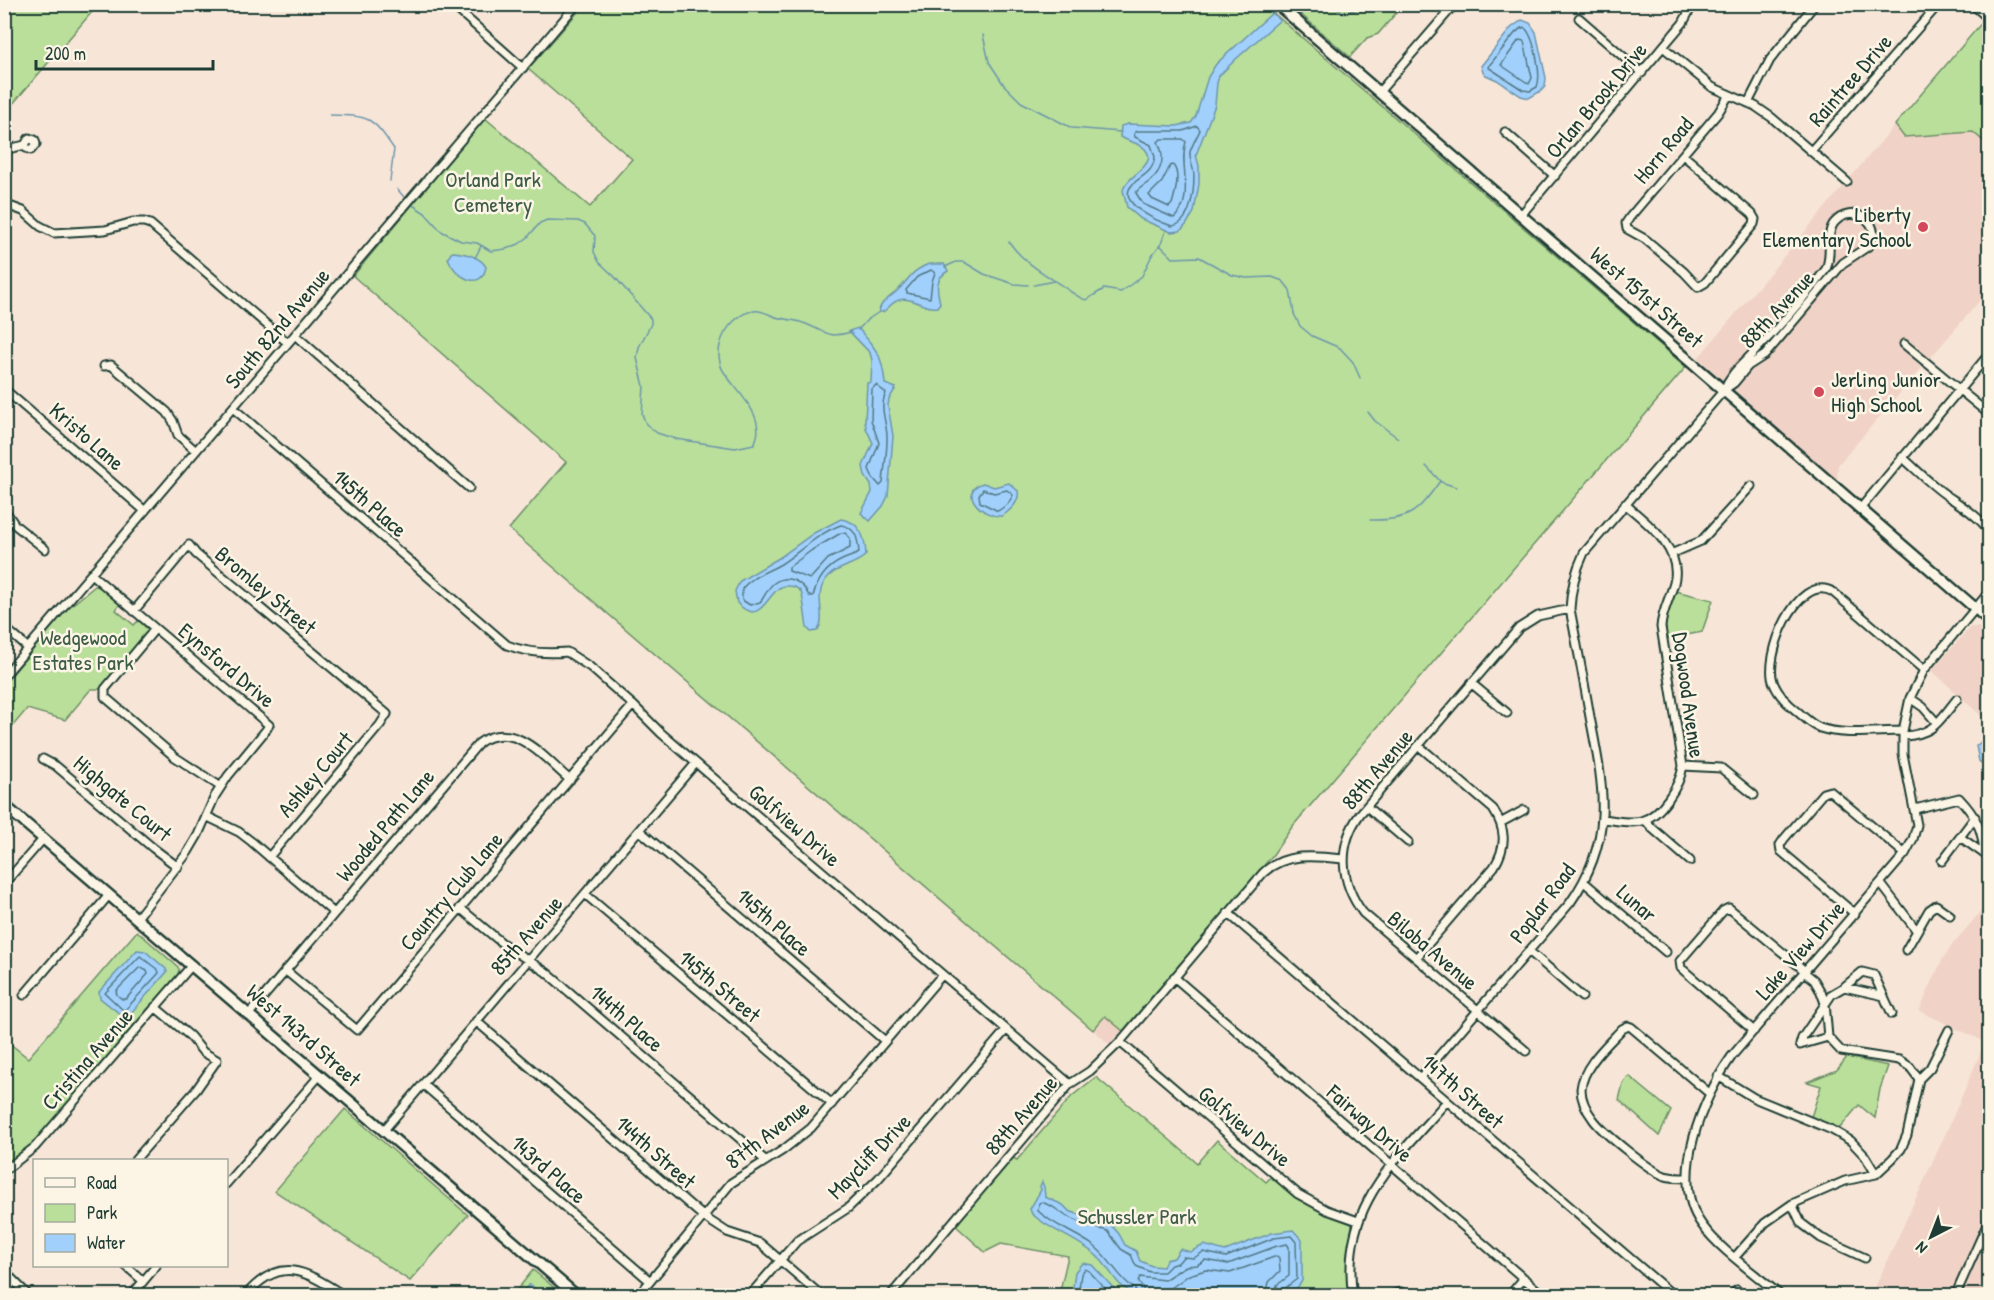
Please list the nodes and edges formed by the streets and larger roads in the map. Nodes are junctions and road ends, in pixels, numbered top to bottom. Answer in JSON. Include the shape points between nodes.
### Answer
{"nodes":[{"id":1,"x":451,"y":4,"type":"edge"},
{"id":2,"x":577,"y":4,"type":"edge"},
{"id":3,"x":1277,"y":4,"type":"edge"},
{"id":4,"x":1455,"y":4,"type":"edge"},
{"id":5,"x":1693,"y":4,"type":"edge"},
{"id":6,"x":1815,"y":4,"type":"edge"},
{"id":7,"x":1939,"y":4,"type":"edge"},
{"id":8,"x":1972,"y":4,"type":"edge"},
{"id":9,"x":1579,"y":18,"type":"dead end"},
{"id":10,"x":1989,"y":20,"type":"edge"},
{"id":11,"x":1664,"y":47,"type":"junction"},
{"id":12,"x":523,"y":68,"type":"junction"},
{"id":13,"x":1642,"y":73,"type":"junction"},
{"id":14,"x":1379,"y":92,"type":"junction"},
{"id":15,"x":1729,"y":95,"type":"junction"},
{"id":16,"x":1748,"y":103,"type":"junction"},
{"id":17,"x":1505,"y":132,"type":"dead end"},
{"id":18,"x":25,"y":145,"type":"dead end"},
{"id":19,"x":4,"y":150,"type":"edge"},
{"id":20,"x":1811,"y":151,"type":"junction"},
{"id":21,"x":1683,"y":154,"type":"junction"},
{"id":22,"x":1555,"y":176,"type":"junction"},
{"id":23,"x":1847,"y":182,"type":"dead end"},
{"id":24,"x":4,"y":204,"type":"edge"},
{"id":25,"x":1521,"y":215,"type":"junction"},
{"id":26,"x":295,"y":335,"type":"junction"},
{"id":27,"x":288,"y":343,"type":"junction"},
{"id":28,"x":1904,"y":344,"type":"dead end"},
{"id":29,"x":1989,"y":353,"type":"edge"},
{"id":30,"x":104,"y":366,"type":"dead end"},
{"id":31,"x":1959,"y":389,"type":"junction"},
{"id":32,"x":1724,"y":390,"type":"junction"},
{"id":33,"x":8,"y":392,"type":"edge"},
{"id":34,"x":4,"y":402,"type":"edge"},
{"id":35,"x":232,"y":408,"type":"junction"},
{"id":36,"x":1989,"y":415,"type":"edge"},
{"id":37,"x":196,"y":451,"type":"junction"},
{"id":38,"x":1902,"y":457,"type":"junction"},
{"id":39,"x":1750,"y":486,"type":"dead end"},
{"id":40,"x":469,"y":488,"type":"dead end"},
{"id":41,"x":1625,"y":504,"type":"junction"},
{"id":42,"x":1860,"y":509,"type":"junction"},
{"id":43,"x":4,"y":510,"type":"edge"},
{"id":44,"x":145,"y":511,"type":"junction"},
{"id":45,"x":1989,"y":532,"type":"edge"},
{"id":46,"x":45,"y":549,"type":"dead end"},
{"id":47,"x":1671,"y":554,"type":"junction"},
{"id":48,"x":91,"y":574,"type":"junction"},
{"id":49,"x":1989,"y":591,"type":"edge"},
{"id":50,"x":1975,"y":608,"type":"junction"},
{"id":51,"x":1570,"y":609,"type":"junction"},
{"id":52,"x":134,"y":611,"type":"junction"},
{"id":53,"x":1989,"y":621,"type":"edge"},
{"id":54,"x":484,"y":625,"type":"joint"},
{"id":55,"x":4,"y":627,"type":"edge"},
{"id":56,"x":155,"y":628,"type":"junction"},
{"id":57,"x":28,"y":648,"type":"junction"},
{"id":58,"x":1924,"y":670,"type":"junction"},
{"id":59,"x":4,"y":676,"type":"edge"},
{"id":60,"x":1471,"y":683,"type":"junction"},
{"id":61,"x":1910,"y":698,"type":"junction"},
{"id":62,"x":1957,"y":699,"type":"dead end"},
{"id":63,"x":633,"y":705,"type":"junction"},
{"id":64,"x":1507,"y":713,"type":"dead end"},
{"id":65,"x":387,"y":714,"type":"joint"},
{"id":66,"x":1937,"y":723,"type":"junction"},
{"id":67,"x":1903,"y":733,"type":"junction"},
{"id":68,"x":1419,"y":746,"type":"junction"},
{"id":69,"x":43,"y":759,"type":"dead end"},
{"id":70,"x":696,"y":763,"type":"junction"},
{"id":71,"x":1683,"y":766,"type":"junction"},
{"id":72,"x":570,"y":780,"type":"junction"},
{"id":73,"x":221,"y":787,"type":"junction"},
{"id":74,"x":1754,"y":795,"type":"dead end"},
{"id":75,"x":4,"y":805,"type":"edge"},
{"id":76,"x":1367,"y":807,"type":"junction"},
{"id":77,"x":1915,"y":809,"type":"junction"},
{"id":78,"x":1524,"y":810,"type":"dead end"},
{"id":79,"x":206,"y":816,"type":"junction"},
{"id":80,"x":1975,"y":818,"type":"junction"},
{"id":81,"x":1603,"y":819,"type":"junction"},
{"id":82,"x":1645,"y":820,"type":"junction"},
{"id":83,"x":1502,"y":822,"type":"junction"},
{"id":84,"x":639,"y":830,"type":"junction"},
{"id":85,"x":1960,"y":837,"type":"junction"},
{"id":86,"x":44,"y":838,"type":"junction"},
{"id":87,"x":1407,"y":842,"type":"dead end"},
{"id":88,"x":1905,"y":854,"type":"junction"},
{"id":89,"x":1987,"y":856,"type":"edge"},
{"id":90,"x":269,"y":857,"type":"junction"},
{"id":91,"x":1343,"y":859,"type":"junction"},
{"id":92,"x":1690,"y":861,"type":"dead end"},
{"id":93,"x":1942,"y":861,"type":"dead end"},
{"id":94,"x":178,"y":867,"type":"junction"},
{"id":95,"x":1584,"y":882,"type":"junction"},
{"id":96,"x":4,"y":884,"type":"edge"},
{"id":97,"x":1881,"y":884,"type":"junction"},
{"id":98,"x":585,"y":894,"type":"junction"},
{"id":99,"x":110,"y":895,"type":"junction"},
{"id":100,"x":460,"y":908,"type":"junction"},
{"id":101,"x":334,"y":913,"type":"junction"},
{"id":102,"x":1228,"y":913,"type":"junction"},
{"id":103,"x":1855,"y":914,"type":"junction"},
{"id":104,"x":1950,"y":915,"type":"dead end"},
{"id":105,"x":137,"y":918,"type":"junction"},
{"id":106,"x":1917,"y":931,"type":"junction"},
{"id":107,"x":1906,"y":950,"type":"dead end"},
{"id":108,"x":1529,"y":951,"type":"junction"},
{"id":109,"x":1666,"y":952,"type":"dead end"},
{"id":110,"x":1416,"y":958,"type":"junction"},
{"id":111,"x":527,"y":961,"type":"junction"},
{"id":112,"x":192,"y":965,"type":"junction"},
{"id":113,"x":285,"y":970,"type":"junction"},
{"id":114,"x":1804,"y":972,"type":"junction"},
{"id":115,"x":942,"y":975,"type":"junction"},
{"id":116,"x":1174,"y":978,"type":"junction"},
{"id":117,"x":1844,"y":987,"type":"junction"},
{"id":118,"x":24,"y":995,"type":"dead end"},
{"id":119,"x":1884,"y":996,"type":"junction"},
{"id":120,"x":1582,"y":997,"type":"dead end"},
{"id":121,"x":1825,"y":1003,"type":"junction"},
{"id":122,"x":155,"y":1007,"type":"junction"},
{"id":123,"x":1478,"y":1011,"type":"junction"},
{"id":124,"x":249,"y":1014,"type":"junction"},
{"id":125,"x":1892,"y":1014,"type":"dead end"},
{"id":126,"x":476,"y":1021,"type":"junction"},
{"id":127,"x":1006,"y":1030,"type":"junction"},
{"id":128,"x":1949,"y":1030,"type":"dead end"},
{"id":129,"x":1754,"y":1031,"type":"junction"},
{"id":130,"x":1828,"y":1037,"type":"junction"},
{"id":131,"x":885,"y":1041,"type":"junction"},
{"id":132,"x":1120,"y":1042,"type":"junction"},
{"id":133,"x":1526,"y":1051,"type":"dead end"},
{"id":134,"x":320,"y":1075,"type":"junction"},
{"id":135,"x":1718,"y":1076,"type":"junction"},
{"id":136,"x":1420,"y":1078,"type":"junction"},
{"id":137,"x":1919,"y":1079,"type":"junction"},
{"id":138,"x":1070,"y":1084,"type":"junction"},
{"id":139,"x":424,"y":1085,"type":"junction"},
{"id":140,"x":1709,"y":1093,"type":"junction"},
{"id":141,"x":1447,"y":1101,"type":"junction"},
{"id":142,"x":832,"y":1104,"type":"junction"},
{"id":143,"x":384,"y":1130,"type":"junction"},
{"id":144,"x":137,"y":1159,"type":"edge"},
{"id":145,"x":766,"y":1161,"type":"junction"},
{"id":146,"x":1391,"y":1165,"type":"junction"},
{"id":147,"x":4,"y":1171,"type":"edge"},
{"id":148,"x":1876,"y":1174,"type":"junction"},
{"id":149,"x":1688,"y":1178,"type":"junction"},
{"id":150,"x":228,"y":1182,"type":"edge"},
{"id":151,"x":1792,"y":1204,"type":"junction"},
{"id":152,"x":704,"y":1217,"type":"junction"},
{"id":153,"x":1989,"y":1218,"type":"edge"},
{"id":154,"x":1358,"y":1221,"type":"junction"},
{"id":155,"x":1735,"y":1257,"type":"junction"},
{"id":156,"x":1865,"y":1258,"type":"dead end"},
{"id":157,"x":780,"y":1259,"type":"junction"},
{"id":158,"x":127,"y":1267,"type":"edge"},
{"id":159,"x":155,"y":1267,"type":"edge"},
{"id":160,"x":4,"y":1271,"type":"edge"},
{"id":161,"x":1524,"y":1278,"type":"junction"},
{"id":162,"x":143,"y":1281,"type":"junction"},
{"id":163,"x":651,"y":1281,"type":"junction"},
{"id":164,"x":1401,"y":1292,"type":"dead end"},
{"id":165,"x":29,"y":1296,"type":"edge"},
{"id":166,"x":130,"y":1296,"type":"edge"},
{"id":167,"x":245,"y":1296,"type":"edge"},
{"id":168,"x":345,"y":1296,"type":"edge"},
{"id":169,"x":577,"y":1296,"type":"edge"},
{"id":170,"x":638,"y":1296,"type":"edge"},
{"id":171,"x":749,"y":1296,"type":"edge"},
{"id":172,"x":822,"y":1296,"type":"edge"},
{"id":173,"x":891,"y":1296,"type":"edge"},
{"id":174,"x":993,"y":1296,"type":"edge"},
{"id":175,"x":1044,"y":1296,"type":"edge"},
{"id":176,"x":1353,"y":1296,"type":"edge"},
{"id":177,"x":1387,"y":1296,"type":"edge"},
{"id":178,"x":1509,"y":1296,"type":"edge"},
{"id":179,"x":1544,"y":1296,"type":"edge"},
{"id":180,"x":1674,"y":1296,"type":"edge"},
{"id":181,"x":1781,"y":1296,"type":"edge"},
{"id":182,"x":1955,"y":1296,"type":"edge"}],
"edges":[{"from":1,"to":12,"type":"street"},
{"from":2,"to":12,"type":"street","name":"South 82nd Avenue"},
{"from":3,"to":14,"type":"street","name":"West 151st Street"},
{"from":4,"to":14,"type":"street"},
{"from":5,"to":11,"type":"street","name":"Orlan Brook Drive"},
{"from":6,"to":16,"type":"street","via":[[1775,52]]},
{"from":7,"to":20,"type":"street","name":"Raintree Drive"},
{"from":8,"to":10,"type":"street"},
{"from":9,"to":13,"type":"street"},
{"from":11,"to":13,"type":"street","name":"Orlan Brook Drive"},
{"from":11,"to":15,"type":"street","via":[[1706,83]]},
{"from":12,"to":26,"type":"street","name":"South 82nd Avenue"},
{"from":13,"to":22,"type":"street","name":"Orlan Brook Drive"},
{"from":14,"to":25,"type":"street","name":"West 151st Street"},
{"from":15,"to":16,"type":"street"},
{"from":15,"to":21,"type":"street","name":"Horn Road"},
{"from":16,"to":20,"type":"street"},
{"from":17,"to":22,"type":"street"},
{"from":18,"to":19,"type":"street"},
{"from":20,"to":23,"type":"street"},
{"from":21,"to":21,"type":"street","name":"Horn Road","via":[[1755,219],[1698,287],[1645,239],[1627,229],[1626,223]]},
{"from":22,"to":25,"type":"street","name":"Orlan Brook Drive"},
{"from":24,"to":27,"type":"street","via":[[23,211],[54,233],[105,230],[133,222],[150,224]]},
{"from":25,"to":32,"type":"street","name":"West 151st Street"},
{"from":26,"to":27,"type":"street","name":"South 82nd Avenue"},
{"from":26,"to":40,"type":"street"},
{"from":27,"to":35,"type":"street","name":"South 82nd Avenue"},
{"from":28,"to":31,"type":"street"},
{"from":29,"to":31,"type":"street"},
{"from":30,"to":37,"type":"street","via":[[111,365],[167,412],[178,435]]},
{"from":31,"to":36,"type":"street"},
{"from":31,"to":38,"type":"street"},
{"from":32,"to":32,"type":"street","name":"88th Avenue","via":[[1765,355],[1843,263],[1870,245],[1874,232],[1865,217],[1849,215],[1833,224],[1826,268],[1757,350],[1735,370]]},
{"from":32,"to":41,"type":"street","name":"88th Avenue"},
{"from":32,"to":42,"type":"street","name":"West 151st Street"},
{"from":33,"to":34,"type":"street"},
{"from":33,"to":44,"type":"street","name":"Kristo Lane"},
{"from":35,"to":37,"type":"street","name":"South 82nd Avenue"},
{"from":35,"to":54,"type":"street","name":"145th Place"},
{"from":37,"to":44,"type":"street","name":"South 82nd Avenue"},
{"from":38,"to":42,"type":"street"},
{"from":38,"to":45,"type":"street"},
{"from":39,"to":47,"type":"street","via":[[1701,541]]},
{"from":41,"to":47,"type":"street","via":[[1655,530]]},
{"from":41,"to":51,"type":"street","name":"88th Avenue","via":[[1584,553],[1571,588]]},
{"from":42,"to":50,"type":"street","name":"West 151st Street"},
{"from":43,"to":46,"type":"street","via":[[15,525]]},
{"from":44,"to":48,"type":"street","name":"South 82nd Avenue"},
{"from":47,"to":71,"type":"street","name":"Dogwood Avenue","via":[[1675,578],[1660,627]]},
{"from":48,"to":52,"type":"street","name":"Eynsford Drive"},
{"from":48,"to":57,"type":"street","name":"South 82nd Avenue"},
{"from":49,"to":50,"type":"street","name":"Lake View Drive"},
{"from":50,"to":53,"type":"street","name":"West 151st Street"},
{"from":50,"to":58,"type":"street","name":"Lake View Drive"},
{"from":51,"to":60,"type":"street","name":"88th Avenue","via":[[1538,616],[1519,628]]},
{"from":51,"to":81,"type":"street","name":"Poplar Road","via":[[1600,769]]},
{"from":52,"to":56,"type":"street","name":"Eynsford Drive"},
{"from":52,"to":65,"type":"street","name":"Bromley Street","via":[[189,545]]},
{"from":54,"to":63,"type":"street","name":"Golfview Drive","via":[[507,645],[520,650],[567,652]]},
{"from":55,"to":57,"type":"street"},
{"from":56,"to":73,"type":"street","name":"Eynsford Drive","via":[[269,725]]},
{"from":56,"to":73,"type":"street","via":[[105,688],[105,697],[175,757]]},
{"from":57,"to":59,"type":"street","name":"South 82nd Avenue"},
{"from":58,"to":61,"type":"street","name":"Lake View Drive"},
{"from":58,"to":67,"type":"street","via":[[1826,588],[1814,590],[1796,604],[1778,634],[1774,684],[1786,702],[1815,726],[1840,732]]},
{"from":60,"to":64,"type":"street"},
{"from":60,"to":68,"type":"street","name":"88th Avenue"},
{"from":61,"to":66,"type":"street"},
{"from":61,"to":67,"type":"street","name":"Lake View Drive"},
{"from":62,"to":66,"type":"street"},
{"from":63,"to":70,"type":"street","name":"Golfview Drive"},
{"from":63,"to":72,"type":"street","name":"Country Club Lane"},
{"from":65,"to":90,"type":"street","name":"Ashley Court"},
{"from":66,"to":67,"type":"street","via":[[1917,736]]},
{"from":67,"to":77,"type":"street","name":"Lake View Drive","via":[[1904,763]]},
{"from":68,"to":76,"type":"street","name":"88th Avenue"},
{"from":68,"to":83,"type":"street","via":[[1487,803]]},
{"from":69,"to":94,"type":"street","name":"Highgate Court"},
{"from":70,"to":84,"type":"street","name":"85th Avenue"},
{"from":70,"to":115,"type":"street","name":"Golfview Drive"},
{"from":71,"to":74,"type":"street","via":[[1721,768]]},
{"from":71,"to":82,"type":"street","name":"Dogwood Avenue","via":[[1674,790]]},
{"from":72,"to":100,"type":"street","name":"Country Club Lane"},
{"from":72,"to":101,"type":"street","name":"Wooded Path Lane","via":[[517,737],[502,734],[484,740]]},
{"from":73,"to":79,"type":"street","name":"Eynsford Drive"},
{"from":75,"to":86,"type":"street","name":"West 143rd Street"},
{"from":76,"to":87,"type":"street"},
{"from":76,"to":91,"type":"street","name":"88th Avenue","via":[[1351,828]]},
{"from":77,"to":80,"type":"street","via":[[1959,798]]},
{"from":77,"to":88,"type":"street","name":"Lake View Drive","via":[[1916,831]]},
{"from":78,"to":83,"type":"street"},
{"from":79,"to":90,"type":"street","via":[[239,832]]},
{"from":79,"to":94,"type":"street","name":"Eynsford Drive"},
{"from":80,"to":85,"type":"street"},
{"from":80,"to":89,"type":"street"},
{"from":81,"to":82,"type":"street"},
{"from":81,"to":95,"type":"street","name":"Poplar Road","via":[[1596,854]]},
{"from":82,"to":92,"type":"street"},
{"from":83,"to":110,"type":"street","via":[[1502,851],[1494,867]]},
{"from":84,"to":98,"type":"street","name":"85th Avenue"},
{"from":84,"to":131,"type":"street","name":"145th Place"},
{"from":85,"to":89,"type":"street"},
{"from":85,"to":93,"type":"street"},
{"from":86,"to":96,"type":"street"},
{"from":86,"to":99,"type":"street","name":"West 143rd Street"},
{"from":88,"to":97,"type":"street","name":"Lake View Drive"},
{"from":88,"to":103,"type":"street","via":[[1833,793],[1823,793],[1780,845],[1781,851]]},
{"from":90,"to":101,"type":"street"},
{"from":91,"to":102,"type":"street","name":"88th Avenue","via":[[1297,857],[1276,863]]},
{"from":91,"to":110,"type":"street","name":"Biloba Avenue","via":[[1348,889],[1359,907]]},
{"from":94,"to":105,"type":"street","name":"Eynsford Drive"},
{"from":95,"to":108,"type":"street","name":"Poplar Road"},
{"from":95,"to":109,"type":"street","name":"Lunar"},
{"from":97,"to":103,"type":"street","name":"Lake View Drive"},
{"from":97,"to":106,"type":"street"},
{"from":98,"to":111,"type":"street","name":"85th Avenue"},
{"from":98,"to":142,"type":"street","name":"145th Street"},
{"from":99,"to":105,"type":"street","name":"West 143rd Street"},
{"from":99,"to":118,"type":"street"},
{"from":100,"to":111,"type":"street","name":"144th Place"},
{"from":100,"to":113,"type":"street","name":"Country Club Lane","via":[[357,1030]]},
{"from":101,"to":113,"type":"street","name":"Wooded Path Lane"},
{"from":102,"to":116,"type":"street","name":"88th Avenue"},
{"from":102,"to":136,"type":"street","name":"147th Street"},
{"from":103,"to":114,"type":"street","name":"Lake View Drive"},
{"from":104,"to":106,"type":"street","via":[[1936,905]]},
{"from":105,"to":112,"type":"street","name":"West 143rd Street"},
{"from":106,"to":107,"type":"street"},
{"from":108,"to":120,"type":"street"},
{"from":108,"to":123,"type":"street","name":"Poplar Road"},
{"from":110,"to":123,"type":"street","name":"Biloba Avenue"},
{"from":111,"to":126,"type":"street","name":"85th Avenue"},
{"from":111,"to":145,"type":"street","name":"144th Place","via":[[546,972]]},
{"from":112,"to":122,"type":"street","name":"Cristina Avenue"},
{"from":112,"to":124,"type":"street","name":"West 143rd Street"},
{"from":113,"to":124,"type":"street","name":"Wooded Path Lane"},
{"from":114,"to":121,"type":"street","via":[[1817,984]]},
{"from":114,"to":129,"type":"street","name":"Lake View Drive"},
{"from":114,"to":129,"type":"street","via":[[1731,909],[1726,908],[1690,949],[1680,961],[1681,968]]},
{"from":115,"to":127,"type":"street","name":"Golfview Drive"},
{"from":115,"to":131,"type":"street","name":"87th Avenue"},
{"from":116,"to":132,"type":"street","name":"88th Avenue"},
{"from":116,"to":146,"type":"street","name":"Fairway Drive"},
{"from":117,"to":119,"type":"street"},
{"from":117,"to":119,"type":"street","via":[[1862,972],[1868,972],[1874,975]]},
{"from":117,"to":121,"type":"street"},
{"from":119,"to":125,"type":"street"},
{"from":121,"to":130,"type":"street"},
{"from":121,"to":130,"type":"street","via":[[1800,1045]]},
{"from":122,"to":144,"type":"street","via":[[203,1052],[218,1060]]},
{"from":122,"to":147,"type":"street","name":"Cristina Avenue","via":[[35,1147]]},
{"from":123,"to":133,"type":"street","name":"Biloba Avenue"},
{"from":123,"to":136,"type":"street","name":"Poplar Road"},
{"from":124,"to":134,"type":"street","name":"West 143rd Street"},
{"from":126,"to":139,"type":"street","name":"85th Avenue"},
{"from":126,"to":152,"type":"street","name":"144th Street"},
{"from":127,"to":138,"type":"street","name":"Golfview Drive"},
{"from":127,"to":157,"type":"street","name":"Maycliff Drive","via":[[878,1179],[848,1208],[797,1240]]},
{"from":128,"to":137,"type":"street","via":[[1930,1068]]},
{"from":129,"to":135,"type":"street","name":"Lake View Drive"},
{"from":130,"to":137,"type":"street","via":[[1841,1051],[1899,1060]]},
{"from":131,"to":142,"type":"street","name":"87th Avenue"},
{"from":132,"to":138,"type":"street","name":"88th Avenue"},
{"from":132,"to":154,"type":"street","name":"Golfview Drive","via":[[1299,1194]]},
{"from":134,"to":143,"type":"street","name":"West 143rd Street"},
{"from":134,"to":150,"type":"street"},
{"from":135,"to":140,"type":"street","name":"Lake View Drive"},
{"from":135,"to":148,"type":"street","via":[[1754,1098],[1851,1141]]},
{"from":136,"to":141,"type":"street","name":"147th Street"},
{"from":137,"to":148,"type":"street","via":[[1901,1149]]},
{"from":138,"to":173,"type":"street","name":"88th Avenue"},
{"from":139,"to":143,"type":"street","name":"85th Avenue"},
{"from":139,"to":163,"type":"street","name":"143rd Place"},
{"from":140,"to":149,"type":"street","name":"Lake View Drive","via":[[1694,1138]]},
{"from":140,"to":149,"type":"street","via":[[1628,1026],[1591,1064],[1581,1090],[1584,1105],[1594,1121],[1647,1167],[1666,1176]]},
{"from":141,"to":146,"type":"street"},
{"from":141,"to":180,"type":"street","name":"147th Street"},
{"from":142,"to":145,"type":"street","name":"87th Avenue","via":[[812,1128]]},
{"from":143,"to":169,"type":"street","name":"West 143rd Street"},
{"from":145,"to":152,"type":"street","name":"87th Avenue","via":[[731,1183]]},
{"from":146,"to":154,"type":"street","via":[[1370,1194]]},
{"from":146,"to":161,"type":"street","name":"Fairway Drive"},
{"from":148,"to":151,"type":"street","via":[[1845,1181]]},
{"from":149,"to":155,"type":"street","name":"Lake View Drive","via":[[1697,1218]]},
{"from":151,"to":155,"type":"street","via":[[1765,1223]]},
{"from":151,"to":156,"type":"street","via":[[1802,1223],[1821,1238]]},
{"from":152,"to":157,"type":"street","name":"144th Street","via":[[727,1232],[760,1244]]},
{"from":152,"to":163,"type":"street","name":"87th Avenue"},
{"from":153,"to":182,"type":"street"},
{"from":154,"to":176,"type":"street","via":[[1351,1263]]},
{"from":155,"to":181,"type":"street","name":"Lake View Drive"},
{"from":157,"to":171,"type":"street","name":"Maycliff Drive"},
{"from":157,"to":172,"type":"street","name":"144th Street"},
{"from":158,"to":162,"type":"street"},
{"from":159,"to":162,"type":"street"},
{"from":160,"to":165,"type":"street"},
{"from":161,"to":178,"type":"street"},
{"from":161,"to":179,"type":"street","name":"Fairway Drive"},
{"from":162,"to":166,"type":"street"},
{"from":163,"to":170,"type":"street","name":"87th Avenue"},
{"from":164,"to":177,"type":"street"},
{"from":167,"to":168,"type":"street","via":[[264,1277],[295,1270]]},
{"from":174,"to":175,"type":"street"}]}
